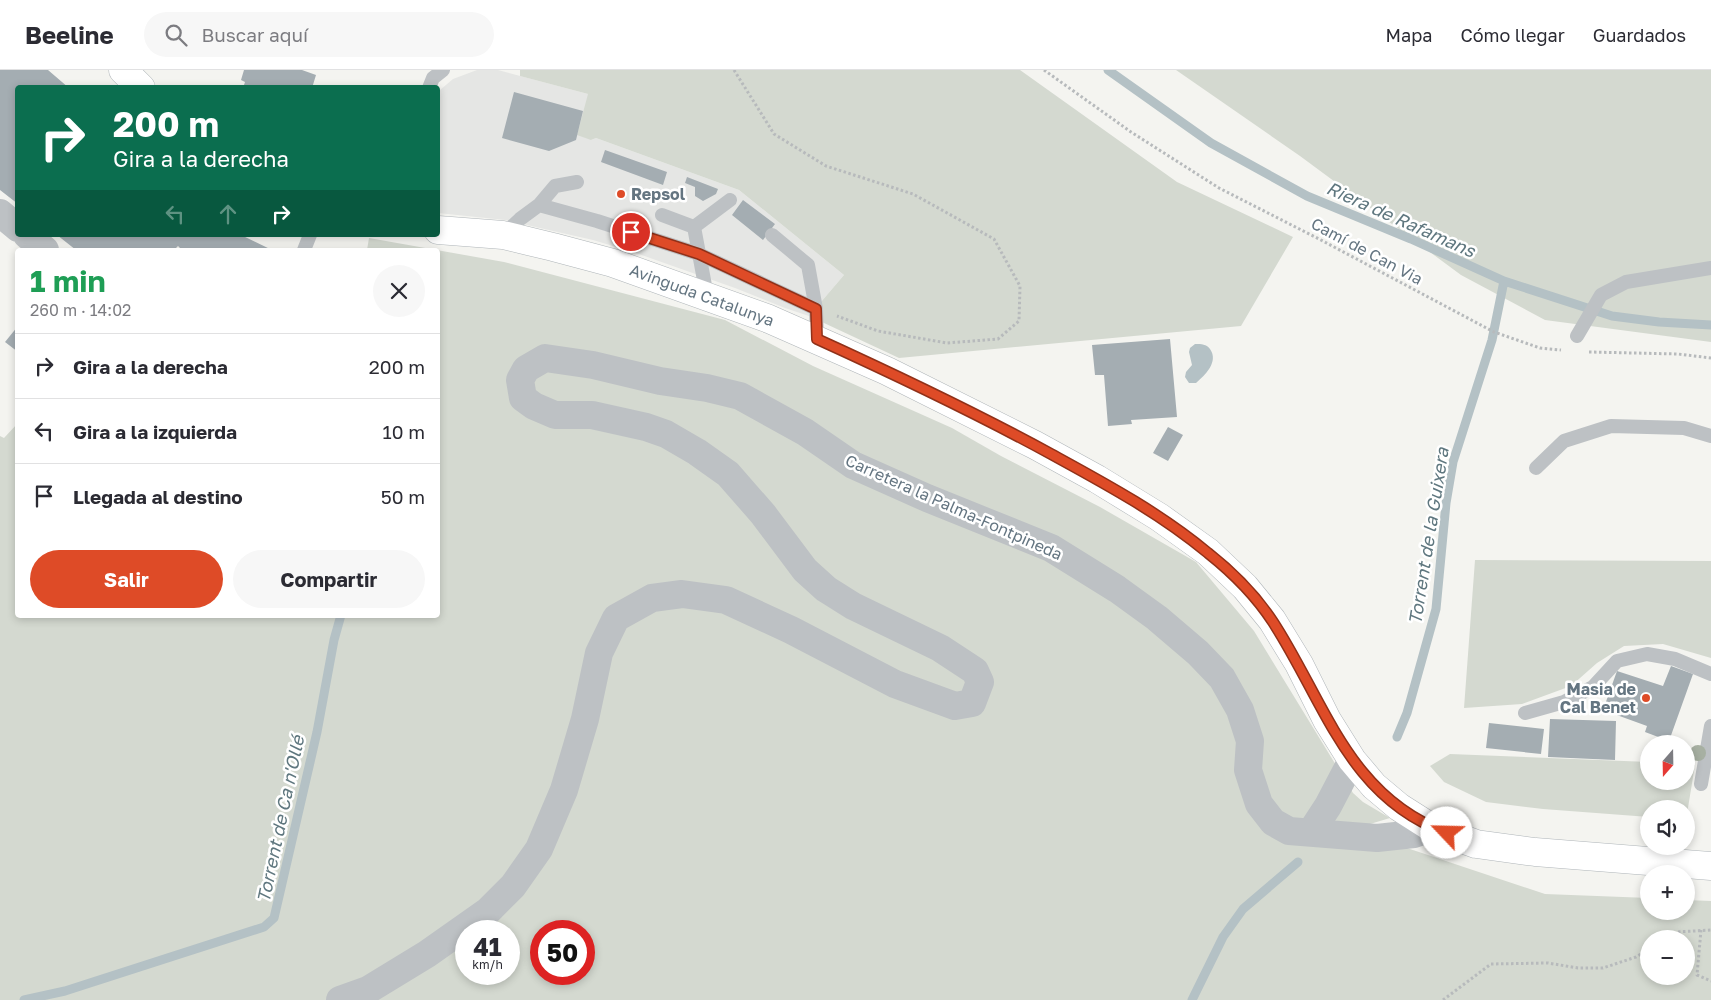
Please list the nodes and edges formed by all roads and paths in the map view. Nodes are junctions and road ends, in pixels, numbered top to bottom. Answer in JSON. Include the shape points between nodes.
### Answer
{"nodes":[{"id":1,"x":123,"y":70,"type":"edge"},
{"id":2,"x":443,"y":70,"type":"edge"},
{"id":3,"x":734,"y":70,"type":"edge"},
{"id":4,"x":1044,"y":70,"type":"edge"},
{"id":5,"x":138,"y":85,"type":"edge"},
{"id":6,"x":430,"y":85,"type":"edge"},
{"id":7,"x":577,"y":182,"type":"dead end"},
{"id":8,"x":730,"y":200,"type":"dead end"},
{"id":9,"x":539,"y":205,"type":"junction"},
{"id":10,"x":0,"y":213,"type":"edge"},
{"id":11,"x":662,"y":215,"type":"dead end"},
{"id":12,"x":15,"y":226,"type":"edge"},
{"id":13,"x":694,"y":227,"type":"junction"},
{"id":14,"x":440,"y":230,"type":"edge"},
{"id":15,"x":503,"y":235,"type":"junction"},
{"id":16,"x":772,"y":235,"type":"dead end"},
{"id":17,"x":29,"y":237,"type":"edge"},
{"id":18,"x":43,"y":248,"type":"edge"},
{"id":19,"x":699,"y":254,"type":"junction"},
{"id":20,"x":1711,"y":268,"type":"edge"},
{"id":21,"x":708,"y":296,"type":"junction"},
{"id":22,"x":816,"y":309,"type":"junction"},
{"id":23,"x":1577,"y":336,"type":"dead end"},
{"id":24,"x":817,"y":339,"type":"junction"},
{"id":25,"x":1566,"y":350,"type":"dead end"},
{"id":26,"x":1582,"y":352,"type":"dead end"},
{"id":27,"x":1711,"y":358,"type":"edge"},
{"id":28,"x":1711,"y":436,"type":"edge"},
{"id":29,"x":1536,"y":468,"type":"dead end"},
{"id":30,"x":1711,"y":674,"type":"edge"},
{"id":31,"x":1525,"y":713,"type":"dead end"},
{"id":32,"x":1711,"y":726,"type":"edge"},
{"id":33,"x":1352,"y":760,"type":"junction"},
{"id":34,"x":1701,"y":784,"type":"dead end"},
{"id":35,"x":1432,"y":828,"type":"junction"},
{"id":36,"x":1311,"y":832,"type":"junction"},
{"id":37,"x":1711,"y":866,"type":"edge"},
{"id":38,"x":1702,"y":930,"type":"junction"},
{"id":39,"x":1711,"y":930,"type":"edge"},
{"id":40,"x":1695,"y":931,"type":"edge"},
{"id":41,"x":1640,"y":955,"type":"edge"},
{"id":42,"x":1711,"y":981,"type":"edge"},
{"id":43,"x":340,"y":1000,"type":"edge"},
{"id":44,"x":1443,"y":1000,"type":"edge"}],
"edges":[{"from":1,"to":5,"type":"main road"},
{"from":2,"to":6,"type":"lane"},
{"from":3,"to":22,"type":"path","via":[[774,134],[826,166],[914,194],[994,239],[1020,286],[1019,321],[998,339],[947,343],[878,331]]},
{"from":4,"to":25,"type":"path","name":"Camí de Can Via","via":[[1131,132],[1219,188],[1494,332],[1540,348]]},
{"from":7,"to":9,"type":"lane","via":[[555,186]]},
{"from":8,"to":13,"type":"lane"},
{"from":9,"to":15,"type":"lane"},
{"from":9,"to":19,"type":"lane"},
{"from":10,"to":12,"type":"street"},
{"from":11,"to":13,"type":"lane"},
{"from":13,"to":19,"type":"lane"},
{"from":14,"to":15,"type":"main road","name":"Avinguda Catalunya"},
{"from":15,"to":21,"type":"main road","name":"Avinguda Catalunya","via":[[613,263]]},
{"from":16,"to":22,"type":"lane","via":[[808,265]]},
{"from":17,"to":18,"type":"street"},
{"from":19,"to":21,"type":"lane"},
{"from":19,"to":22,"type":"lane"},
{"from":20,"to":23,"type":"lane","via":[[1626,282],[1600,295]]},
{"from":21,"to":24,"type":"main road","name":"Avinguda Catalunya"},
{"from":22,"to":24,"type":"lane"},
{"from":24,"to":33,"type":"main road","name":"Avinguda Catalunya","via":[[941,397],[1098,479],[1208,552],[1246,587],[1272,620]]},
{"from":26,"to":27,"type":"path"},
{"from":28,"to":29,"type":"lane","via":[[1684,428],[1611,426],[1564,441]]},
{"from":30,"to":31,"type":"lane","via":[[1675,659],[1647,654],[1617,661],[1593,687],[1564,702]]},
{"from":32,"to":34,"type":"lane"},
{"from":33,"to":35,"type":"main road","name":"Avinguda Catalunya","via":[[1399,808]]},
{"from":33,"to":36,"type":"street"},
{"from":35,"to":36,"type":"street","name":"Carretera la Palma-Fontpineda","via":[[1414,834],[1377,838]]},
{"from":35,"to":37,"type":"main road","name":"Avinguda Catalunya","via":[[1476,844]]},
{"from":36,"to":43,"type":"street","name":"Carretera la Palma-Fontpineda","via":[[1289,831],[1273,822],[1259,804],[1248,770],[1250,741],[1240,710],[1222,678],[1157,618],[1051,548],[853,465],[805,432],[740,396],[545,358],[526,369],[520,380],[523,398],[555,415],[592,415],[646,427],[666,434],[697,452],[728,474],[805,570],[826,589],[853,606],[940,648],[975,671],[980,682],[972,703],[956,706],[895,684],[726,600],[682,594],[652,598],[616,618],[599,653],[585,719],[564,790],[540,849],[513,886],[488,911],[427,954],[368,990]]},
{"from":38,"to":39,"type":"path"},
{"from":38,"to":40,"type":"path"},
{"from":38,"to":42,"type":"path","via":[[1697,975]]},
{"from":41,"to":44,"type":"path","via":[[1603,968],[1548,963],[1491,964]]}]}
